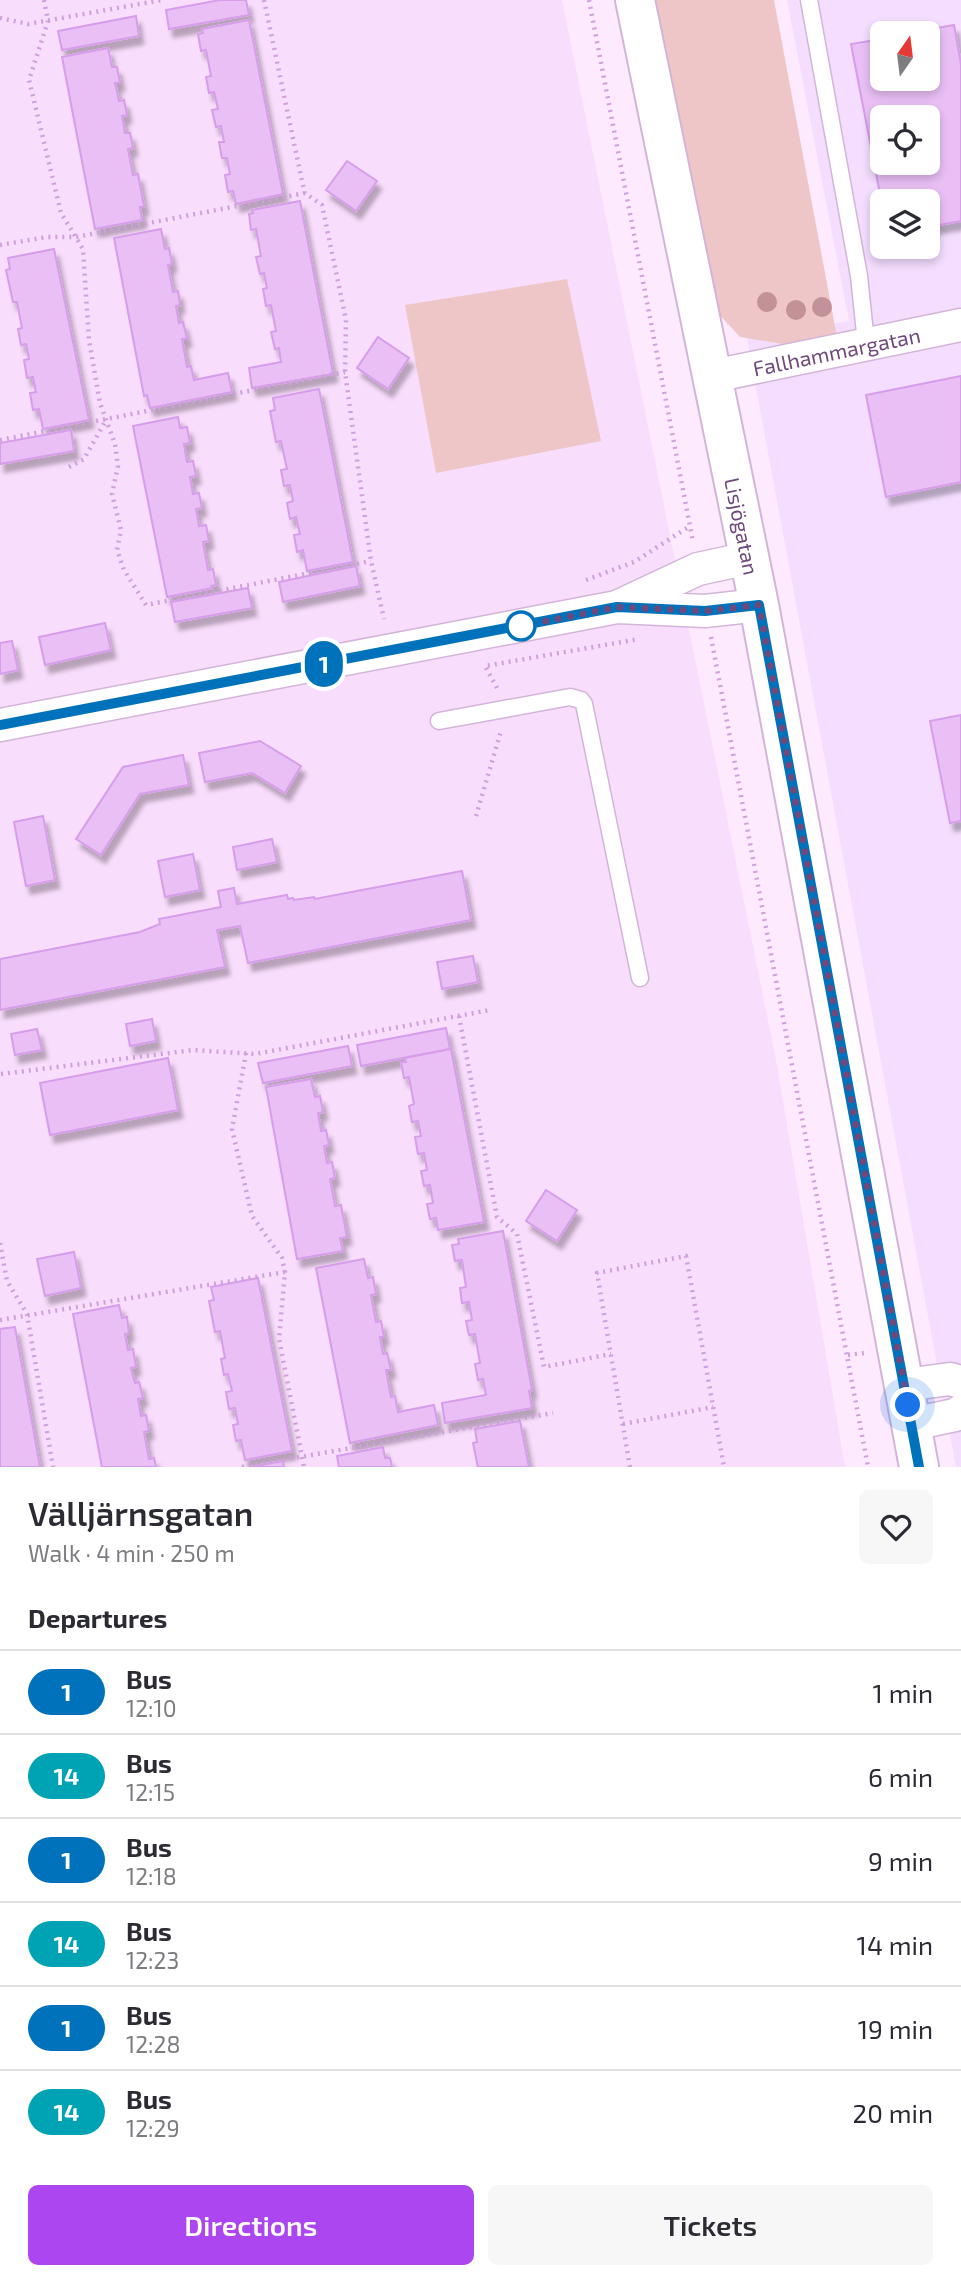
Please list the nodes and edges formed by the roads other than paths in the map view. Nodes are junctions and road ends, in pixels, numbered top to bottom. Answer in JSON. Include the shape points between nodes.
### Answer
{"nodes":[{"id":1,"x":635,"y":0,"type":"edge"},
{"id":2,"x":809,"y":0,"type":"edge"},
{"id":3,"x":961,"y":325,"type":"edge"},
{"id":4,"x":866,"y":343,"type":"junction"},
{"id":5,"x":713,"y":376,"type":"junction"},
{"id":6,"x":749,"y":558,"type":"junction"},
{"id":7,"x":759,"y":605,"type":"junction"},
{"id":8,"x":617,"y":607,"type":"junction"},
{"id":9,"x":439,"y":721,"type":"dead end"},
{"id":10,"x":0,"y":725,"type":"edge"},
{"id":11,"x":640,"y":978,"type":"dead end"},
{"id":12,"x":961,"y":1382,"type":"edge"},
{"id":13,"x":905,"y":1385,"type":"junction"},
{"id":14,"x":961,"y":1411,"type":"edge"},
{"id":15,"x":912,"y":1424,"type":"junction"},
{"id":16,"x":919,"y":1467,"type":"edge"}],
"edges":[{"from":1,"to":5,"type":"street","name":"Lisjögatan"},
{"from":2,"to":4,"type":"lane","via":[[859,276]]},
{"from":3,"to":4,"type":"street","name":"Fallhammargatan"},
{"from":4,"to":5,"type":"street","name":"Fallhammargatan"},
{"from":5,"to":6,"type":"street","name":"Lisjögatan"},
{"from":6,"to":7,"type":"street","name":"Lisjögatan"},
{"from":6,"to":8,"type":"street","via":[[698,569]]},
{"from":7,"to":8,"type":"street","via":[[705,611]]},
{"from":7,"to":13,"type":"street","name":"Lisjögatan"},
{"from":8,"to":10,"type":"street"},
{"from":9,"to":11,"type":"lane","via":[[570,697],[581,700]]},
{"from":12,"to":13,"type":"street","via":[[950,1379]]},
{"from":13,"to":15,"type":"street","name":"Lisjögatan"},
{"from":14,"to":15,"type":"street"},
{"from":15,"to":16,"type":"street","name":"Lisjögatan"}]}
